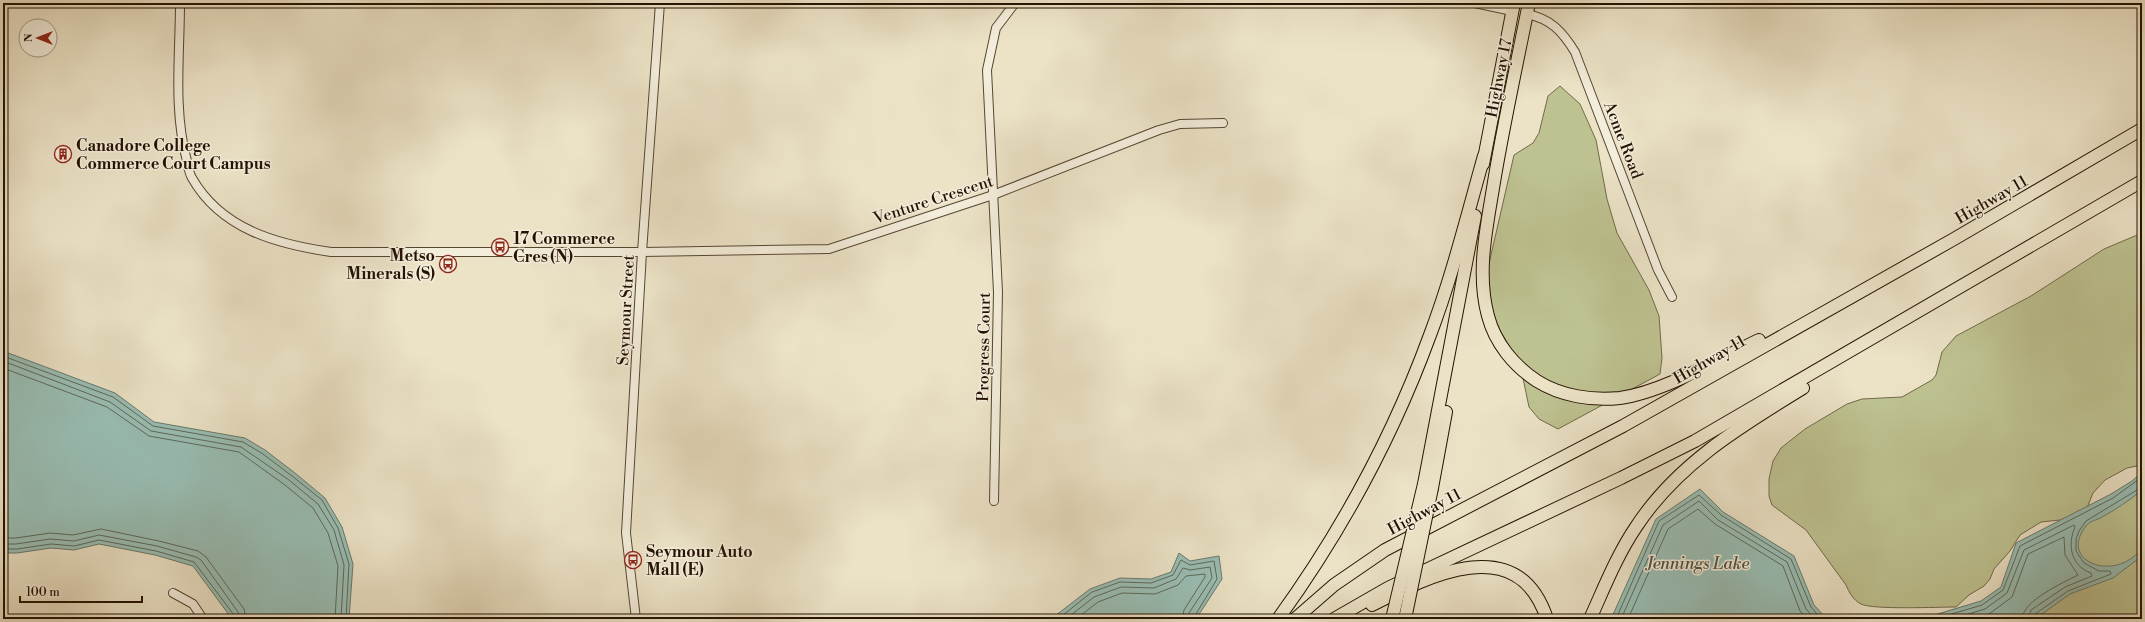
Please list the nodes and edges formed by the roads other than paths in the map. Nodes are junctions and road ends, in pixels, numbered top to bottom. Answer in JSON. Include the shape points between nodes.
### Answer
{"nodes":[{"id":1,"x":180,"y":3,"type":"edge"},
{"id":2,"x":660,"y":3,"type":"edge"},
{"id":3,"x":1015,"y":3,"type":"edge"},
{"id":4,"x":1475,"y":3,"type":"edge"},
{"id":5,"x":1513,"y":7,"type":"edge"},
{"id":6,"x":1528,"y":9,"type":"edge"},
{"id":7,"x":1223,"y":123,"type":"dead end"},
{"id":8,"x":2142,"y":129,"type":"edge"},
{"id":9,"x":1484,"y":156,"type":"junction"},
{"id":10,"x":1498,"y":160,"type":"junction"},
{"id":11,"x":2142,"y":181,"type":"edge"},
{"id":12,"x":993,"y":195,"type":"junction"},
{"id":13,"x":642,"y":252,"type":"junction"},
{"id":14,"x":1884,"y":279,"type":"junction"},
{"id":15,"x":1672,"y":297,"type":"dead end"},
{"id":16,"x":1911,"y":316,"type":"junction"},
{"id":17,"x":1428,"y":486,"type":"junction"},
{"id":18,"x":994,"y":501,"type":"dead end"},
{"id":19,"x":173,"y":593,"type":"dead end"},
{"id":20,"x":203,"y":619,"type":"edge"},
{"id":21,"x":636,"y":619,"type":"edge"},
{"id":22,"x":1278,"y":619,"type":"edge"},
{"id":23,"x":1295,"y":619,"type":"edge"},
{"id":24,"x":1334,"y":619,"type":"edge"},
{"id":25,"x":1345,"y":619,"type":"edge"},
{"id":26,"x":1392,"y":619,"type":"edge"},
{"id":27,"x":1405,"y":619,"type":"edge"},
{"id":28,"x":1547,"y":619,"type":"edge"},
{"id":29,"x":1590,"y":619,"type":"edge"}],
"edges":[{"from":1,"to":13,"type":"street","name":"Venture Crescent","via":[[180,116],[183,146],[191,177],[210,203],[236,224],[266,238],[298,247],[331,252]]},
{"from":2,"to":13,"type":"street","name":"Seymour Street"},
{"from":3,"to":12,"type":"street","name":"Progress Court","via":[[996,28],[987,70]]},
{"from":4,"to":5,"type":"street"},
{"from":5,"to":6,"type":"highway"},
{"from":5,"to":9,"type":"highway","name":"Highway 17"},
{"from":6,"to":10,"type":"highway","name":"Highway 17"},
{"from":6,"to":15,"type":"street","name":"Acme Road","via":[[1555,25],[1566,36],[1575,52],[1658,270]]},
{"from":7,"to":12,"type":"street","name":"Venture Crescent","via":[[1180,124],[1159,130]]},
{"from":8,"to":14,"type":"highway","name":"Highway 11"},
{"from":9,"to":17,"type":"highway"},
{"from":9,"to":22,"type":"highway","via":[[1449,281],[1399,410],[1377,458],[1345,515]]},
{"from":10,"to":14,"type":"highway","via":[[1483,257],[1484,294],[1488,317],[1498,340],[1512,361],[1531,377],[1562,393],[1608,399],[1654,389]]},
{"from":10,"to":17,"type":"highway","via":[[1483,218]]},
{"from":11,"to":16,"type":"highway"},
{"from":12,"to":13,"type":"street","name":"Venture Crescent","via":[[829,249]]},
{"from":12,"to":18,"type":"street","name":"Progress Court","via":[[998,292]]},
{"from":13,"to":21,"type":"street","name":"Seymour Street","via":[[626,533]]},
{"from":14,"to":23,"type":"highway","name":"Highway 11","via":[[1623,426],[1385,550],[1334,585]]},
{"from":16,"to":24,"type":"highway","via":[[1695,441],[1388,588]]},
{"from":16,"to":29,"type":"highway","via":[[1836,368],[1730,434],[1690,464],[1636,526]]},
{"from":17,"to":26,"type":"highway","bridge":true},
{"from":17,"to":27,"type":"highway","bridge":true},
{"from":19,"to":20,"type":"street","via":[[193,604]]},
{"from":25,"to":28,"type":"highway","via":[[1424,580],[1460,568],[1483,566],[1516,576],[1538,600]]}]}
